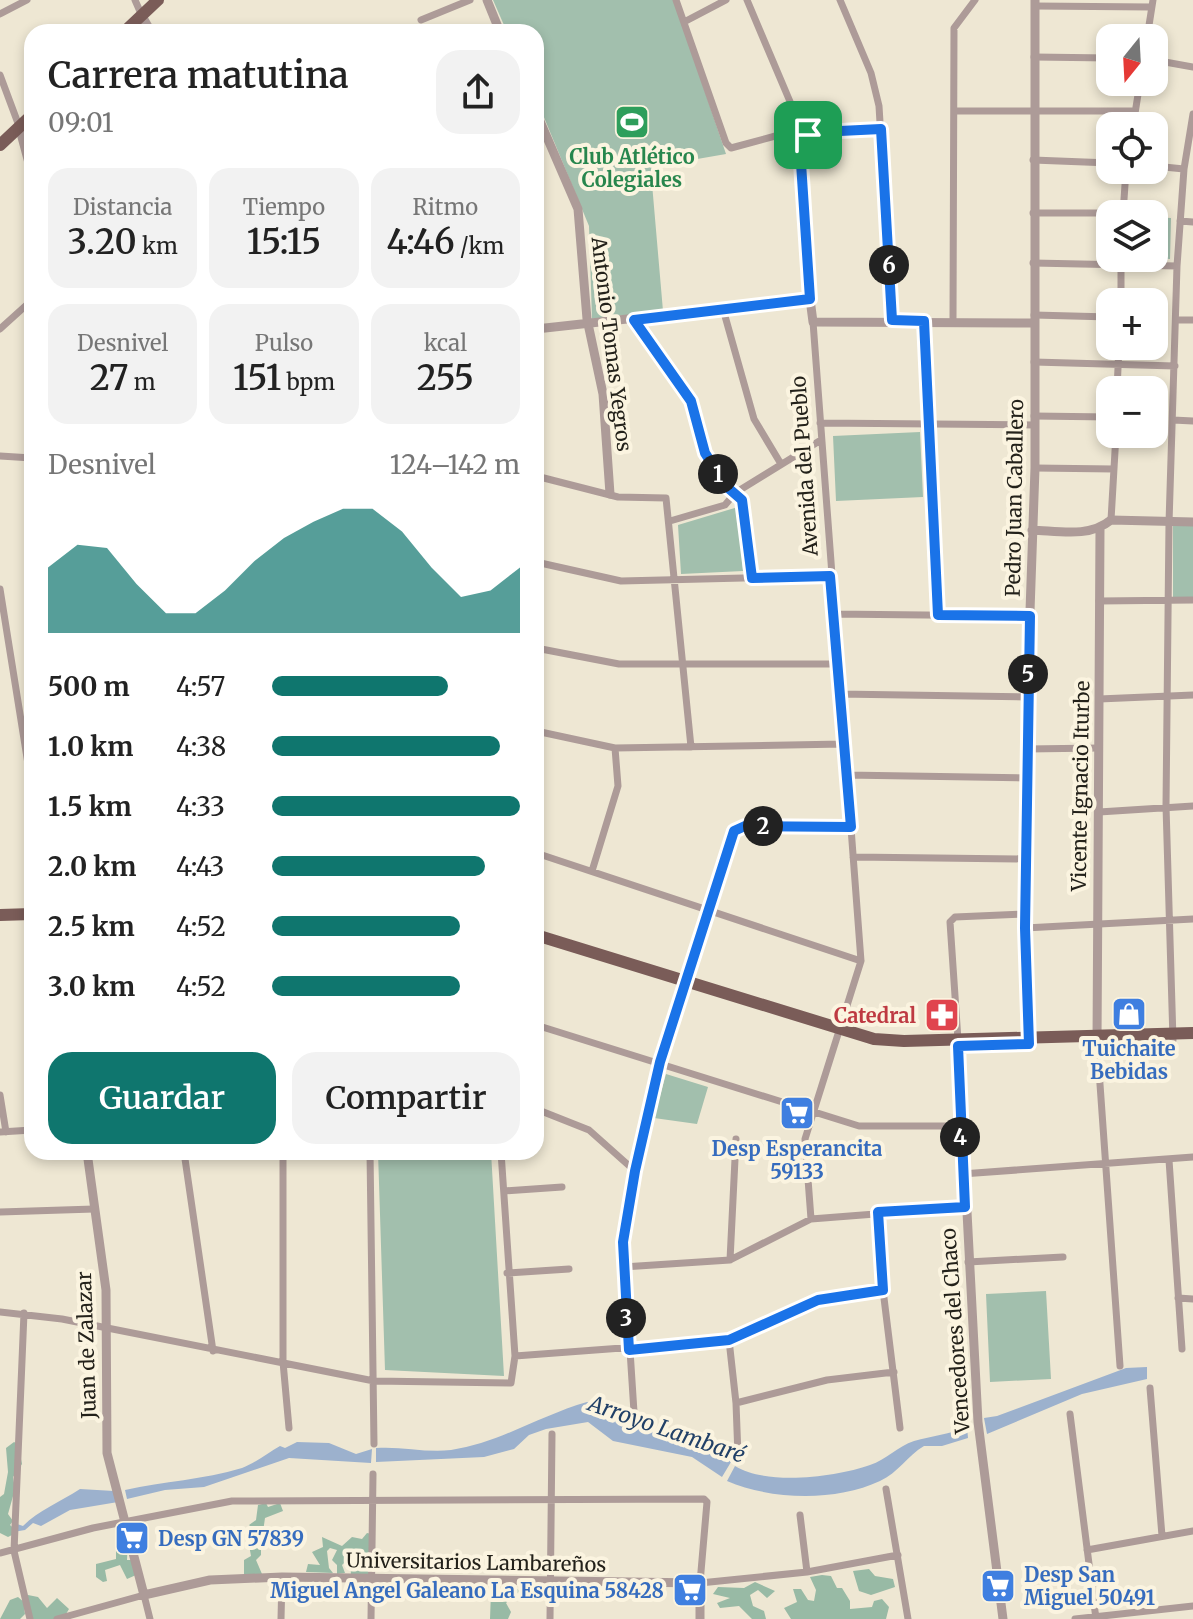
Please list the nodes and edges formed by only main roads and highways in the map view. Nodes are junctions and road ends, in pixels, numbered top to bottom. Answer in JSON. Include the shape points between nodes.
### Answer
{"nodes":[{"id":1,"x":158,"y":0,"type":"edge"},
{"id":2,"x":133,"y":24,"type":"edge"},
{"id":3,"x":24,"y":122,"type":"edge"},
{"id":4,"x":0,"y":145,"type":"edge"},
{"id":5,"x":24,"y":914,"type":"edge"},
{"id":6,"x":0,"y":915,"type":"edge"},
{"id":7,"x":24,"y":920,"type":"edge"},
{"id":8,"x":0,"y":922,"type":"edge"},
{"id":9,"x":544,"y":938,"type":"edge"},
{"id":10,"x":544,"y":943,"type":"edge"},
{"id":11,"x":581,"y":953,"type":"junction"},
{"id":12,"x":1193,"y":1033,"type":"edge"},
{"id":13,"x":1173,"y":1037,"type":"junction"},
{"id":14,"x":1193,"y":1040,"type":"edge"}],
"edges":[{"from":1,"to":2,"type":"main road"},
{"from":3,"to":4,"type":"main road"},
{"from":5,"to":6,"type":"main road"},
{"from":7,"to":8,"type":"main road"},
{"from":9,"to":11,"type":"main road"},
{"from":10,"to":11,"type":"main road"},
{"from":11,"to":13,"type":"main road","via":[[890,1047]]},
{"from":12,"to":13,"type":"main road"},
{"from":13,"to":14,"type":"main road"}]}
